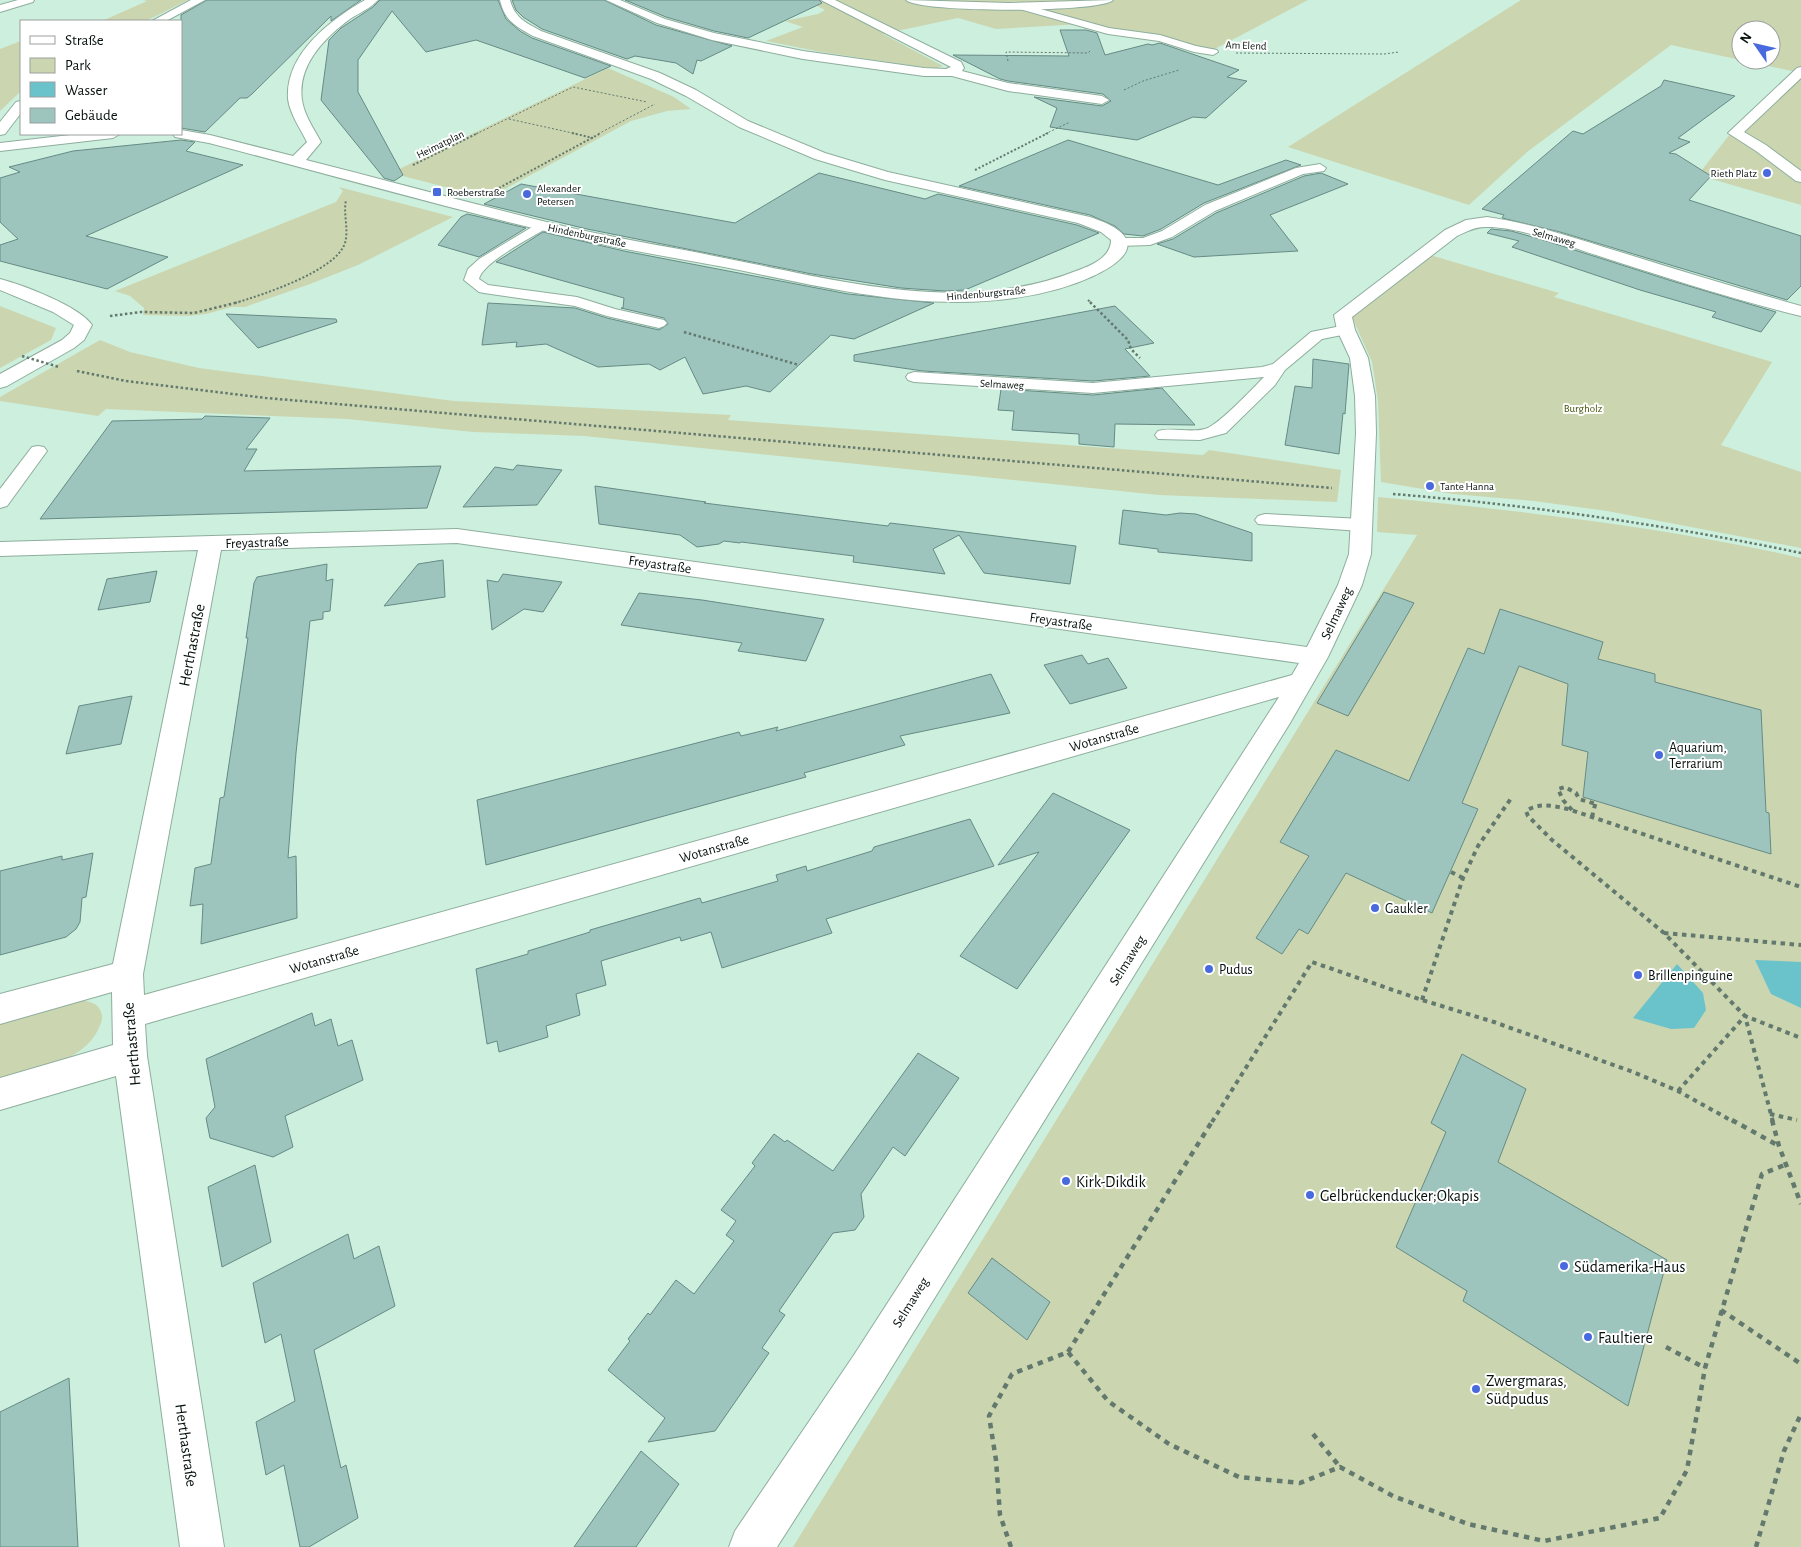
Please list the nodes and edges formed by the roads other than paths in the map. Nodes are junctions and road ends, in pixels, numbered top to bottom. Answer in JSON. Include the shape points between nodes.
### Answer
{"nodes":[{"id":1,"x":29,"y":0,"type":"edge"},
{"id":2,"x":200,"y":0,"type":"edge"},
{"id":3,"x":373,"y":0,"type":"edge"},
{"id":4,"x":505,"y":0,"type":"edge"},
{"id":5,"x":611,"y":0,"type":"edge"},
{"id":6,"x":826,"y":0,"type":"edge"},
{"id":7,"x":911,"y":0,"type":"edge"},
{"id":8,"x":1108,"y":0,"type":"edge"},
{"id":9,"x":1019,"y":6,"type":"junction"},
{"id":10,"x":0,"y":9,"type":"edge"},
{"id":11,"x":160,"y":20,"type":"edge"},
{"id":12,"x":1213,"y":52,"type":"road end"},
{"id":13,"x":955,"y":68,"type":"junction"},
{"id":14,"x":1801,"y":71,"type":"edge"},
{"id":15,"x":1102,"y":100,"type":"road end"},
{"id":16,"x":20,"y":106,"type":"edge"},
{"id":17,"x":0,"y":131,"type":"edge"},
{"id":18,"x":182,"y":134,"type":"edge"},
{"id":19,"x":104,"y":135,"type":"edge"},
{"id":20,"x":0,"y":147,"type":"edge"},
{"id":21,"x":297,"y":161,"type":"junction"},
{"id":22,"x":1320,"y":168,"type":"dead end"},
{"id":23,"x":1801,"y":178,"type":"edge"},
{"id":24,"x":542,"y":226,"type":"junction"},
{"id":25,"x":1119,"y":242,"type":"junction"},
{"id":26,"x":0,"y":284,"type":"edge"},
{"id":27,"x":475,"y":285,"type":"junction"},
{"id":28,"x":552,"y":310,"type":"dead end"},
{"id":29,"x":1801,"y":311,"type":"edge"},
{"id":30,"x":659,"y":324,"type":"road end"},
{"id":31,"x":1346,"y":330,"type":"junction"},
{"id":32,"x":1278,"y":367,"type":"junction"},
{"id":33,"x":914,"y":377,"type":"dead end"},
{"id":34,"x":0,"y":382,"type":"edge"},
{"id":35,"x":1164,"y":435,"type":"dead end"},
{"id":36,"x":38,"y":451,"type":"dead end"},
{"id":37,"x":0,"y":502,"type":"edge"},
{"id":38,"x":1265,"y":520,"type":"dead end"},
{"id":39,"x":1361,"y":524,"type":"junction"},
{"id":40,"x":211,"y":544,"type":"junction"},
{"id":41,"x":0,"y":549,"type":"edge"},
{"id":42,"x":1308,"y":669,"type":"junction"},
{"id":43,"x":127,"y":974,"type":"junction"},
{"id":44,"x":0,"y":1008,"type":"edge"},
{"id":45,"x":128,"y":1014,"type":"junction"},
{"id":46,"x":130,"y":1056,"type":"junction"},
{"id":47,"x":0,"y":1094,"type":"edge"},
{"id":48,"x":202,"y":1547,"type":"edge"},
{"id":49,"x":752,"y":1547,"type":"edge"}],
"edges":[{"from":1,"to":10,"type":"street"},
{"from":2,"to":11,"type":"street"},
{"from":3,"to":21,"type":"street","via":[[336,24],[316,43],[302,63],[295,84],[295,99],[314,142]]},
{"from":4,"to":25,"type":"street","via":[[513,18],[535,33],[665,81],[748,126],[797,147],[892,177],[1084,220],[1111,231]]},
{"from":5,"to":13,"type":"street","via":[[668,24],[759,47],[924,72],[937,73]]},
{"from":6,"to":13,"type":"street"},
{"from":7,"to":9,"type":"street","via":[[947,6]]},
{"from":8,"to":9,"type":"street"},
{"from":9,"to":12,"type":"lane","via":[[1108,31],[1160,38]]},
{"from":13,"to":15,"type":"street","via":[[982,81],[1022,90]]},
{"from":14,"to":23,"type":"street","via":[[1735,133]]},
{"from":16,"to":17,"type":"street"},
{"from":18,"to":21,"type":"street","name":"Hindenburgstraße"},
{"from":19,"to":20,"type":"street"},
{"from":21,"to":24,"type":"street","name":"Hindenburgstraße"},
{"from":22,"to":25,"type":"lane","via":[[1300,171],[1210,208],[1167,234],[1145,242]]},
{"from":24,"to":25,"type":"street","name":"Hindenburgstraße","via":[[887,294],[935,297],[1027,290],[1068,280],[1107,262]]},
{"from":24,"to":27,"type":"lane","via":[[484,262],[473,272],[471,280]]},
{"from":26,"to":34,"type":"street","via":[[72,314],[83,326],[78,336],[68,344]]},
{"from":27,"to":28,"type":"lane","via":[[477,294],[490,302]]},
{"from":27,"to":30,"type":"lane","via":[[577,302]]},
{"from":29,"to":31,"type":"street","name":"Selmaweg","via":[[1537,232],[1510,225],[1472,223],[1450,233],[1345,312],[1342,319]]},
{"from":31,"to":32,"type":"lane","name":"Selmaweg","via":[[1317,335]]},
{"from":31,"to":39,"type":"street","name":"Selmaweg","via":[[1359,358],[1365,396]]},
{"from":32,"to":33,"type":"lane","name":"Selmaweg","via":[[1264,372],[1093,388]]},
{"from":32,"to":35,"type":"lane","via":[[1269,381],[1220,429],[1198,436]]},
{"from":36,"to":37,"type":"lane"},
{"from":38,"to":39,"type":"lane"},
{"from":39,"to":42,"type":"street","name":"Selmaweg","via":[[1357,567]]},
{"from":40,"to":41,"type":"street","name":"Freyastraße"},
{"from":40,"to":42,"type":"street","name":"Freyastraße","via":[[457,536]]},
{"from":40,"to":43,"type":"street","name":"Herthastraße"},
{"from":42,"to":45,"type":"street","name":"Wotanstraße"},
{"from":42,"to":49,"type":"street","name":"Selmaweg","via":[[868,1369]]},
{"from":43,"to":44,"type":"street"},
{"from":43,"to":45,"type":"street","name":"Herthastraße"},
{"from":45,"to":46,"type":"street","name":"Herthastraße"},
{"from":46,"to":47,"type":"street"},
{"from":46,"to":48,"type":"street","name":"Herthastraße"}]}
